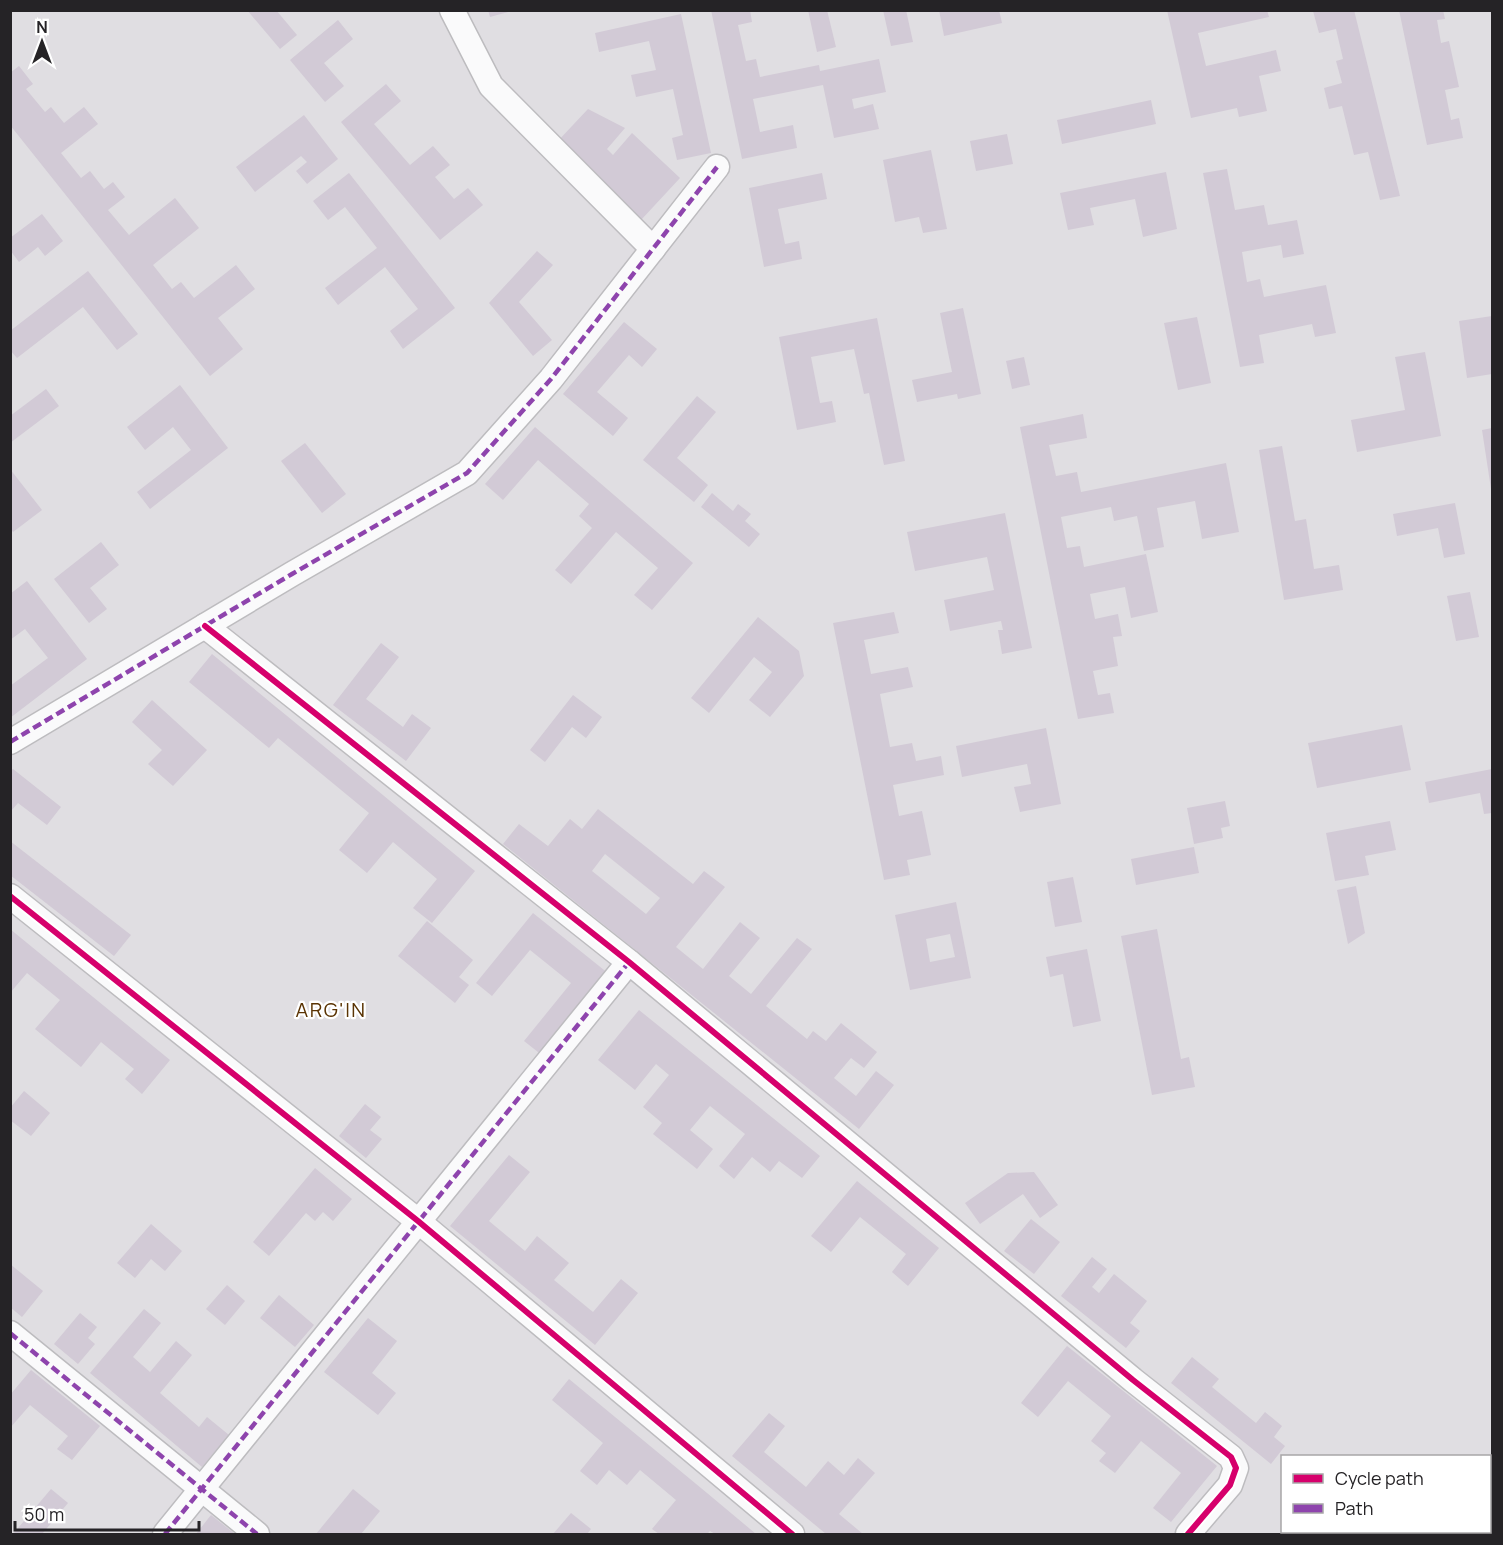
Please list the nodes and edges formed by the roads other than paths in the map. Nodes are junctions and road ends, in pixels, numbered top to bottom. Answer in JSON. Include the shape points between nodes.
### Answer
{"nodes":[{"id":1,"x":452,"y":10,"type":"edge"},
{"id":2,"x":717,"y":167,"type":"dead end"},
{"id":3,"x":653,"y":249,"type":"junction"},
{"id":4,"x":205,"y":626,"type":"junction"},
{"id":5,"x":10,"y":742,"type":"edge"},
{"id":6,"x":10,"y":896,"type":"edge"},
{"id":7,"x":629,"y":962,"type":"junction"},
{"id":8,"x":418,"y":1221,"type":"junction"},
{"id":9,"x":10,"y":1333,"type":"edge"},
{"id":10,"x":201,"y":1489,"type":"junction"},
{"id":11,"x":165,"y":1534,"type":"edge"},
{"id":12,"x":257,"y":1534,"type":"edge"},
{"id":13,"x":792,"y":1534,"type":"edge"},
{"id":14,"x":1188,"y":1534,"type":"edge"}],
"edges":[{"from":1,"to":3,"type":"street","via":[[491,86]]},
{"from":2,"to":3,"type":"street"},
{"from":3,"to":4,"type":"street","via":[[551,379],[467,473]]},
{"from":4,"to":5,"type":"street"},
{"from":4,"to":7,"type":"street"},
{"from":6,"to":8,"type":"street"},
{"from":7,"to":8,"type":"street"},
{"from":7,"to":14,"type":"street","via":[[1231,1457],[1236,1468],[1230,1485]]},
{"from":8,"to":10,"type":"street"},
{"from":8,"to":13,"type":"street"},
{"from":9,"to":10,"type":"street"},
{"from":10,"to":11,"type":"street"},
{"from":10,"to":12,"type":"street"}]}
